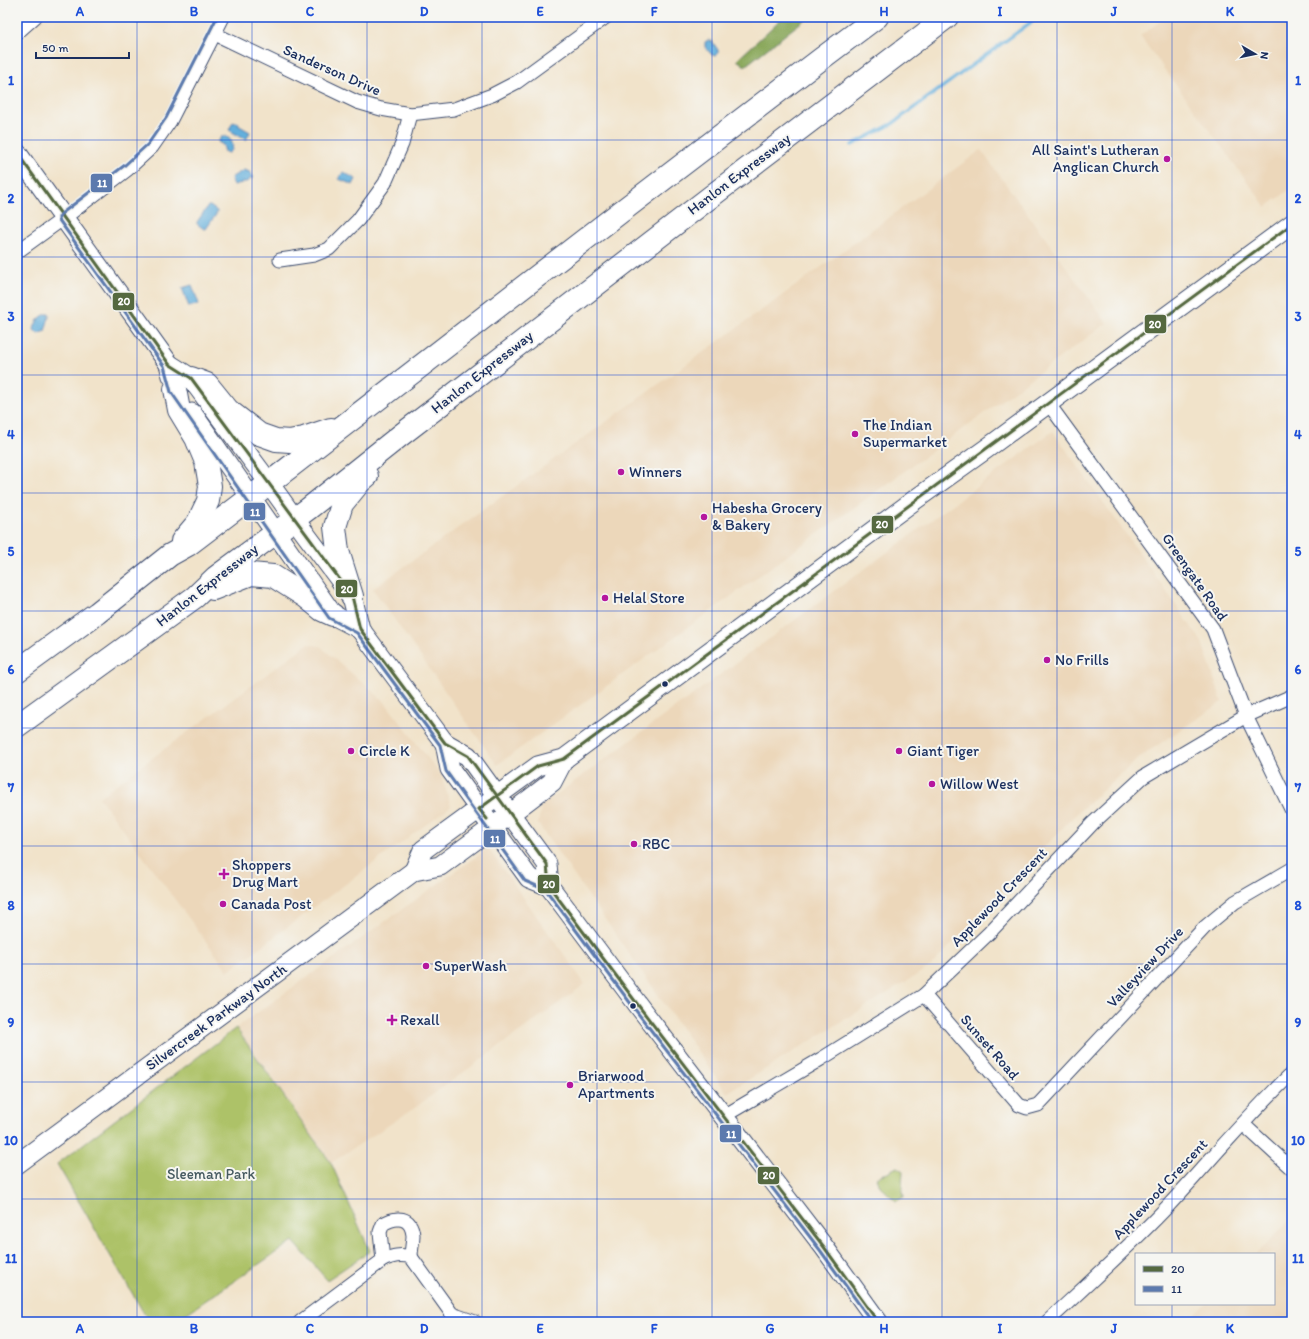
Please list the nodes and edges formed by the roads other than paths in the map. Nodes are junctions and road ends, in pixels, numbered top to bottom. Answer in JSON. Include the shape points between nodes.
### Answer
{"nodes":[{"id":1,"x":35,"y":17,"type":"edge"},
{"id":2,"x":223,"y":17,"type":"edge"},
{"id":3,"x":877,"y":17,"type":"edge"},
{"id":4,"x":947,"y":17,"type":"edge"},
{"id":5,"x":597,"y":19,"type":"edge"},
{"id":6,"x":17,"y":32,"type":"edge"},
{"id":7,"x":215,"y":34,"type":"junction"},
{"id":8,"x":410,"y":114,"type":"junction"},
{"id":9,"x":17,"y":153,"type":"edge"},
{"id":10,"x":64,"y":218,"type":"junction"},
{"id":11,"x":1292,"y":224,"type":"edge"},
{"id":12,"x":17,"y":252,"type":"edge"},
{"id":13,"x":280,"y":260,"type":"dead end"},
{"id":14,"x":183,"y":384,"type":"junction"},
{"id":15,"x":1048,"y":403,"type":"junction"},
{"id":16,"x":348,"y":424,"type":"junction"},
{"id":17,"x":401,"y":435,"type":"junction"},
{"id":18,"x":269,"y":484,"type":"junction"},
{"id":19,"x":250,"y":497,"type":"junction"},
{"id":20,"x":294,"y":519,"type":"junction"},
{"id":21,"x":276,"y":533,"type":"junction"},
{"id":22,"x":170,"y":555,"type":"junction"},
{"id":23,"x":352,"y":596,"type":"junction"},
{"id":24,"x":195,"y":597,"type":"junction"},
{"id":25,"x":333,"y":614,"type":"junction"},
{"id":26,"x":360,"y":629,"type":"junction"},
{"id":27,"x":17,"y":671,"type":"edge"},
{"id":28,"x":1292,"y":696,"type":"edge"},
{"id":29,"x":1246,"y":716,"type":"junction"},
{"id":30,"x":17,"y":726,"type":"edge"},
{"id":31,"x":445,"y":743,"type":"junction"},
{"id":32,"x":564,"y":759,"type":"junction"},
{"id":33,"x":498,"y":796,"type":"junction"},
{"id":34,"x":479,"y":809,"type":"junction"},
{"id":35,"x":1292,"y":811,"type":"edge"},
{"id":36,"x":510,"y":814,"type":"junction"},
{"id":37,"x":493,"y":827,"type":"junction"},
{"id":38,"x":1292,"y":869,"type":"edge"},
{"id":39,"x":414,"y":871,"type":"junction"},
{"id":40,"x":549,"y":886,"type":"junction"},
{"id":41,"x":924,"y":995,"type":"junction"},
{"id":42,"x":1292,"y":1073,"type":"edge"},
{"id":43,"x":1038,"y":1105,"type":"joint"},
{"id":44,"x":724,"y":1116,"type":"junction"},
{"id":45,"x":1243,"y":1124,"type":"junction"},
{"id":46,"x":17,"y":1164,"type":"edge"},
{"id":47,"x":1292,"y":1169,"type":"edge"},
{"id":48,"x":411,"y":1257,"type":"junction"},
{"id":49,"x":383,"y":1260,"type":"junction"},
{"id":50,"x":452,"y":1318,"type":"edge"},
{"id":51,"x":300,"y":1322,"type":"edge"},
{"id":52,"x":475,"y":1322,"type":"edge"},
{"id":53,"x":878,"y":1322,"type":"edge"},
{"id":54,"x":1048,"y":1322,"type":"edge"}],
"edges":[{"from":1,"to":6,"type":"street"},
{"from":2,"to":7,"type":"street"},
{"from":3,"to":16,"type":"highway","via":[[624,209]]},
{"from":4,"to":17,"type":"highway","name":"Hanlon Expressway"},
{"from":5,"to":8,"type":"street","name":"Sanderson Drive","via":[[517,82],[492,95],[454,109]]},
{"from":7,"to":8,"type":"street","name":"Sanderson Drive","via":[[356,102]]},
{"from":7,"to":10,"type":"street","via":[[170,121],[152,147],[128,169]]},
{"from":8,"to":13,"type":"street","via":[[402,144],[385,183],[358,220],[329,249],[314,255]]},
{"from":9,"to":10,"type":"main road"},
{"from":10,"to":12,"type":"street"},
{"from":10,"to":14,"type":"main road"},
{"from":11,"to":15,"type":"main road","name":"Silvercreek Parkway North"},
{"from":14,"to":16,"type":"highway","via":[[207,384],[228,410],[259,434],[276,440],[304,438]]},
{"from":14,"to":18,"type":"main road"},
{"from":14,"to":19,"type":"main road"},
{"from":14,"to":22,"type":"highway","via":[[179,410],[196,438],[206,462],[210,486],[208,501],[198,522]]},
{"from":15,"to":29,"type":"street","name":"Greengate Road","via":[[1213,629]]},
{"from":15,"to":32,"type":"main road","name":"Silvercreek Parkway North"},
{"from":16,"to":18,"type":"highway"},
{"from":17,"to":20,"type":"highway","name":"Hanlon Expressway"},
{"from":17,"to":23,"type":"highway","via":[[389,456],[360,482],[342,504],[335,527],[338,551]]},
{"from":18,"to":19,"type":"highway"},
{"from":18,"to":20,"type":"main road"},
{"from":19,"to":21,"type":"main road"},
{"from":19,"to":22,"type":"highway","via":[[188,545]]},
{"from":20,"to":21,"type":"highway","name":"Hanlon Expressway"},
{"from":20,"to":23,"type":"main road"},
{"from":21,"to":24,"type":"highway","name":"Hanlon Expressway","via":[[216,577]]},
{"from":21,"to":25,"type":"main road"},
{"from":22,"to":27,"type":"highway","via":[[97,613]]},
{"from":23,"to":26,"type":"main road"},
{"from":24,"to":25,"type":"highway","via":[[251,574],[272,576],[322,610]]},
{"from":24,"to":30,"type":"highway","name":"Hanlon Expressway"},
{"from":25,"to":26,"type":"main road"},
{"from":26,"to":31,"type":"main road"},
{"from":28,"to":29,"type":"street","name":"Applewood Crescent"},
{"from":29,"to":35,"type":"street","name":"Greengate Road"},
{"from":29,"to":41,"type":"street","name":"Applewood Crescent","via":[[1143,777],[1093,823],[989,933]]},
{"from":31,"to":33,"type":"main road","via":[[468,756]]},
{"from":31,"to":34,"type":"main road","via":[[450,769]]},
{"from":32,"to":33,"type":"main road","name":"Silvercreek Parkway North","via":[[538,766]]},
{"from":32,"to":36,"type":"main road","name":"Silvercreek Parkway North","via":[[552,782]]},
{"from":33,"to":34,"type":"main road","name":"Silvercreek Parkway North"},
{"from":33,"to":36,"type":"main road"},
{"from":34,"to":37,"type":"main road"},
{"from":34,"to":39,"type":"main road","name":"Silvercreek Parkway North","via":[[424,850]]},
{"from":36,"to":37,"type":"main road","name":"Silvercreek Parkway North"},
{"from":36,"to":40,"type":"main road","via":[[546,864]]},
{"from":37,"to":39,"type":"main road","name":"Silvercreek Parkway North","via":[[440,866]]},
{"from":37,"to":40,"type":"main road","via":[[530,878]]},
{"from":38,"to":43,"type":"street","name":"Valleyview Drive","via":[[1235,902],[1205,927]]},
{"from":39,"to":46,"type":"main road","name":"Silvercreek Parkway North"},
{"from":40,"to":44,"type":"main road"},
{"from":41,"to":43,"type":"street","name":"Sunset Road","via":[[1018,1105],[1027,1108]]},
{"from":41,"to":44,"type":"street","name":"Applewood Crescent"},
{"from":42,"to":45,"type":"street","name":"Applewood Crescent"},
{"from":44,"to":53,"type":"main road"},
{"from":45,"to":47,"type":"street"},
{"from":45,"to":54,"type":"street","name":"Applewood Crescent","via":[[1116,1259]]},
{"from":48,"to":49,"type":"street","via":[[393,1256]]},
{"from":48,"to":49,"type":"street","via":[[413,1234],[405,1220],[397,1218],[383,1224],[380,1232]]},
{"from":48,"to":50,"type":"street"},
{"from":49,"to":51,"type":"street"},
{"from":50,"to":52,"type":"street"}]}
